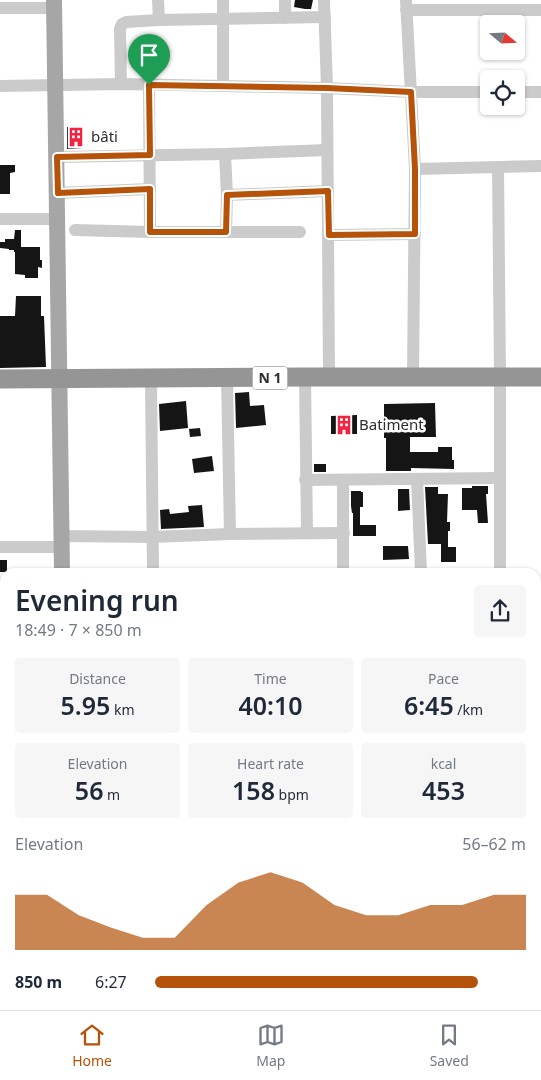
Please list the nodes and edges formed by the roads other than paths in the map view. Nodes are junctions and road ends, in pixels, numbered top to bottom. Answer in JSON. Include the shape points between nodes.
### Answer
{"nodes":[{"id":1,"x":158,"y":0,"type":"edge"},
{"id":2,"x":222,"y":0,"type":"edge"},
{"id":3,"x":285,"y":0,"type":"edge"},
{"id":4,"x":324,"y":0,"type":"edge"},
{"id":5,"x":54,"y":4,"type":"edge"},
{"id":6,"x":406,"y":5,"type":"edge"},
{"id":7,"x":0,"y":8,"type":"edge"},
{"id":8,"x":541,"y":10,"type":"edge"},
{"id":9,"x":325,"y":17,"type":"junction"},
{"id":10,"x":223,"y":18,"type":"junction"},
{"id":11,"x":286,"y":18,"type":"junction"},
{"id":12,"x":159,"y":20,"type":"junction"},
{"id":13,"x":122,"y":84,"type":"junction"},
{"id":14,"x":149,"y":85,"type":"junction"},
{"id":15,"x":0,"y":86,"type":"edge"},
{"id":16,"x":56,"y":86,"type":"junction"},
{"id":17,"x":223,"y":86,"type":"junction"},
{"id":18,"x":327,"y":88,"type":"junction"},
{"id":19,"x":411,"y":92,"type":"junction"},
{"id":20,"x":480,"y":92,"type":"edge"},
{"id":21,"x":525,"y":92,"type":"edge"},
{"id":22,"x":541,"y":92,"type":"edge"},
{"id":23,"x":327,"y":150,"type":"junction"},
{"id":24,"x":226,"y":154,"type":"junction"},
{"id":25,"x":150,"y":155,"type":"junction"},
{"id":26,"x":57,"y":157,"type":"junction"},
{"id":27,"x":541,"y":166,"type":"edge"},
{"id":28,"x":498,"y":167,"type":"junction"},
{"id":29,"x":415,"y":169,"type":"junction"},
{"id":30,"x":150,"y":189,"type":"junction"},
{"id":31,"x":328,"y":191,"type":"junction"},
{"id":32,"x":58,"y":193,"type":"junction"},
{"id":33,"x":227,"y":195,"type":"junction"},
{"id":34,"x":0,"y":219,"type":"edge"},
{"id":35,"x":58,"y":219,"type":"junction"},
{"id":36,"x":75,"y":230,"type":"dead end"},
{"id":37,"x":150,"y":232,"type":"junction"},
{"id":38,"x":226,"y":232,"type":"junction"},
{"id":39,"x":300,"y":232,"type":"dead end"},
{"id":40,"x":415,"y":234,"type":"junction"},
{"id":41,"x":329,"y":235,"type":"junction"},
{"id":42,"x":305,"y":377,"type":"junction"},
{"id":43,"x":541,"y":377,"type":"edge"},
{"id":44,"x":227,"y":378,"type":"junction"},
{"id":45,"x":329,"y":378,"type":"junction"},
{"id":46,"x":413,"y":378,"type":"junction"},
{"id":47,"x":500,"y":378,"type":"junction"},
{"id":48,"x":0,"y":379,"type":"edge"},
{"id":49,"x":59,"y":379,"type":"junction"},
{"id":50,"x":151,"y":379,"type":"junction"},
{"id":51,"x":500,"y":478,"type":"junction"},
{"id":52,"x":418,"y":479,"type":"junction"},
{"id":53,"x":305,"y":480,"type":"junction"},
{"id":54,"x":343,"y":480,"type":"junction"},
{"id":55,"x":306,"y":533,"type":"junction"},
{"id":56,"x":344,"y":533,"type":"junction"},
{"id":57,"x":230,"y":534,"type":"junction"},
{"id":58,"x":152,"y":537,"type":"junction"},
{"id":59,"x":62,"y":541,"type":"junction"},
{"id":60,"x":0,"y":547,"type":"edge"},
{"id":61,"x":62,"y":568,"type":"edge"},
{"id":62,"x":153,"y":568,"type":"edge"},
{"id":63,"x":343,"y":568,"type":"edge"},
{"id":64,"x":421,"y":568,"type":"edge"},
{"id":65,"x":500,"y":568,"type":"edge"}],
"edges":[{"from":1,"to":12,"type":"street"},
{"from":2,"to":10,"type":"street"},
{"from":3,"to":11,"type":"street"},
{"from":4,"to":9,"type":"street"},
{"from":5,"to":7,"type":"street"},
{"from":5,"to":16,"type":"main road"},
{"from":6,"to":8,"type":"street"},
{"from":6,"to":19,"type":"street"},
{"from":9,"to":11,"type":"street"},
{"from":9,"to":18,"type":"street"},
{"from":10,"to":11,"type":"street"},
{"from":10,"to":12,"type":"street"},
{"from":10,"to":17,"type":"street"},
{"from":12,"to":13,"type":"street","via":[[122,24]]},
{"from":13,"to":14,"type":"street"},
{"from":13,"to":16,"type":"street"},
{"from":14,"to":17,"type":"street"},
{"from":14,"to":25,"type":"street"},
{"from":15,"to":16,"type":"street"},
{"from":16,"to":26,"type":"main road"},
{"from":17,"to":18,"type":"street"},
{"from":18,"to":19,"type":"street"},
{"from":18,"to":23,"type":"street"},
{"from":19,"to":20,"type":"street"},
{"from":19,"to":29,"type":"street"},
{"from":21,"to":22,"type":"street"},
{"from":23,"to":24,"type":"street"},
{"from":23,"to":31,"type":"street"},
{"from":24,"to":25,"type":"street"},
{"from":24,"to":33,"type":"street"},
{"from":25,"to":26,"type":"street"},
{"from":25,"to":30,"type":"street"},
{"from":26,"to":32,"type":"main road"},
{"from":27,"to":28,"type":"street"},
{"from":28,"to":29,"type":"street"},
{"from":28,"to":47,"type":"street"},
{"from":29,"to":40,"type":"street"},
{"from":30,"to":32,"type":"street"},
{"from":30,"to":37,"type":"street"},
{"from":31,"to":33,"type":"street"},
{"from":31,"to":41,"type":"street"},
{"from":32,"to":35,"type":"main road"},
{"from":33,"to":38,"type":"street"},
{"from":34,"to":35,"type":"street"},
{"from":35,"to":49,"type":"main road"},
{"from":36,"to":37,"type":"street"},
{"from":37,"to":38,"type":"street"},
{"from":38,"to":39,"type":"street"},
{"from":40,"to":41,"type":"street"},
{"from":40,"to":46,"type":"street"},
{"from":41,"to":45,"type":"street"},
{"from":42,"to":44,"type":"highway","number":"N 1"},
{"from":42,"to":45,"type":"highway","number":"N 1"},
{"from":42,"to":53,"type":"street"},
{"from":43,"to":47,"type":"highway","number":"N 1"},
{"from":44,"to":50,"type":"highway","number":"N 1"},
{"from":44,"to":57,"type":"street"},
{"from":45,"to":46,"type":"highway","number":"N 1"},
{"from":46,"to":47,"type":"highway","number":"N 1"},
{"from":47,"to":51,"type":"street"},
{"from":48,"to":49,"type":"highway","number":"N 1"},
{"from":49,"to":50,"type":"highway","number":"N 1"},
{"from":49,"to":59,"type":"main road"},
{"from":50,"to":58,"type":"street"},
{"from":51,"to":52,"type":"street"},
{"from":51,"to":65,"type":"street"},
{"from":52,"to":54,"type":"street"},
{"from":52,"to":64,"type":"street"},
{"from":53,"to":54,"type":"street"},
{"from":53,"to":55,"type":"street"},
{"from":54,"to":56,"type":"street"},
{"from":55,"to":56,"type":"street"},
{"from":55,"to":57,"type":"street"},
{"from":56,"to":63,"type":"street"},
{"from":57,"to":58,"type":"street"},
{"from":58,"to":59,"type":"street"},
{"from":58,"to":62,"type":"street"},
{"from":59,"to":60,"type":"street"},
{"from":59,"to":61,"type":"main road"}]}
